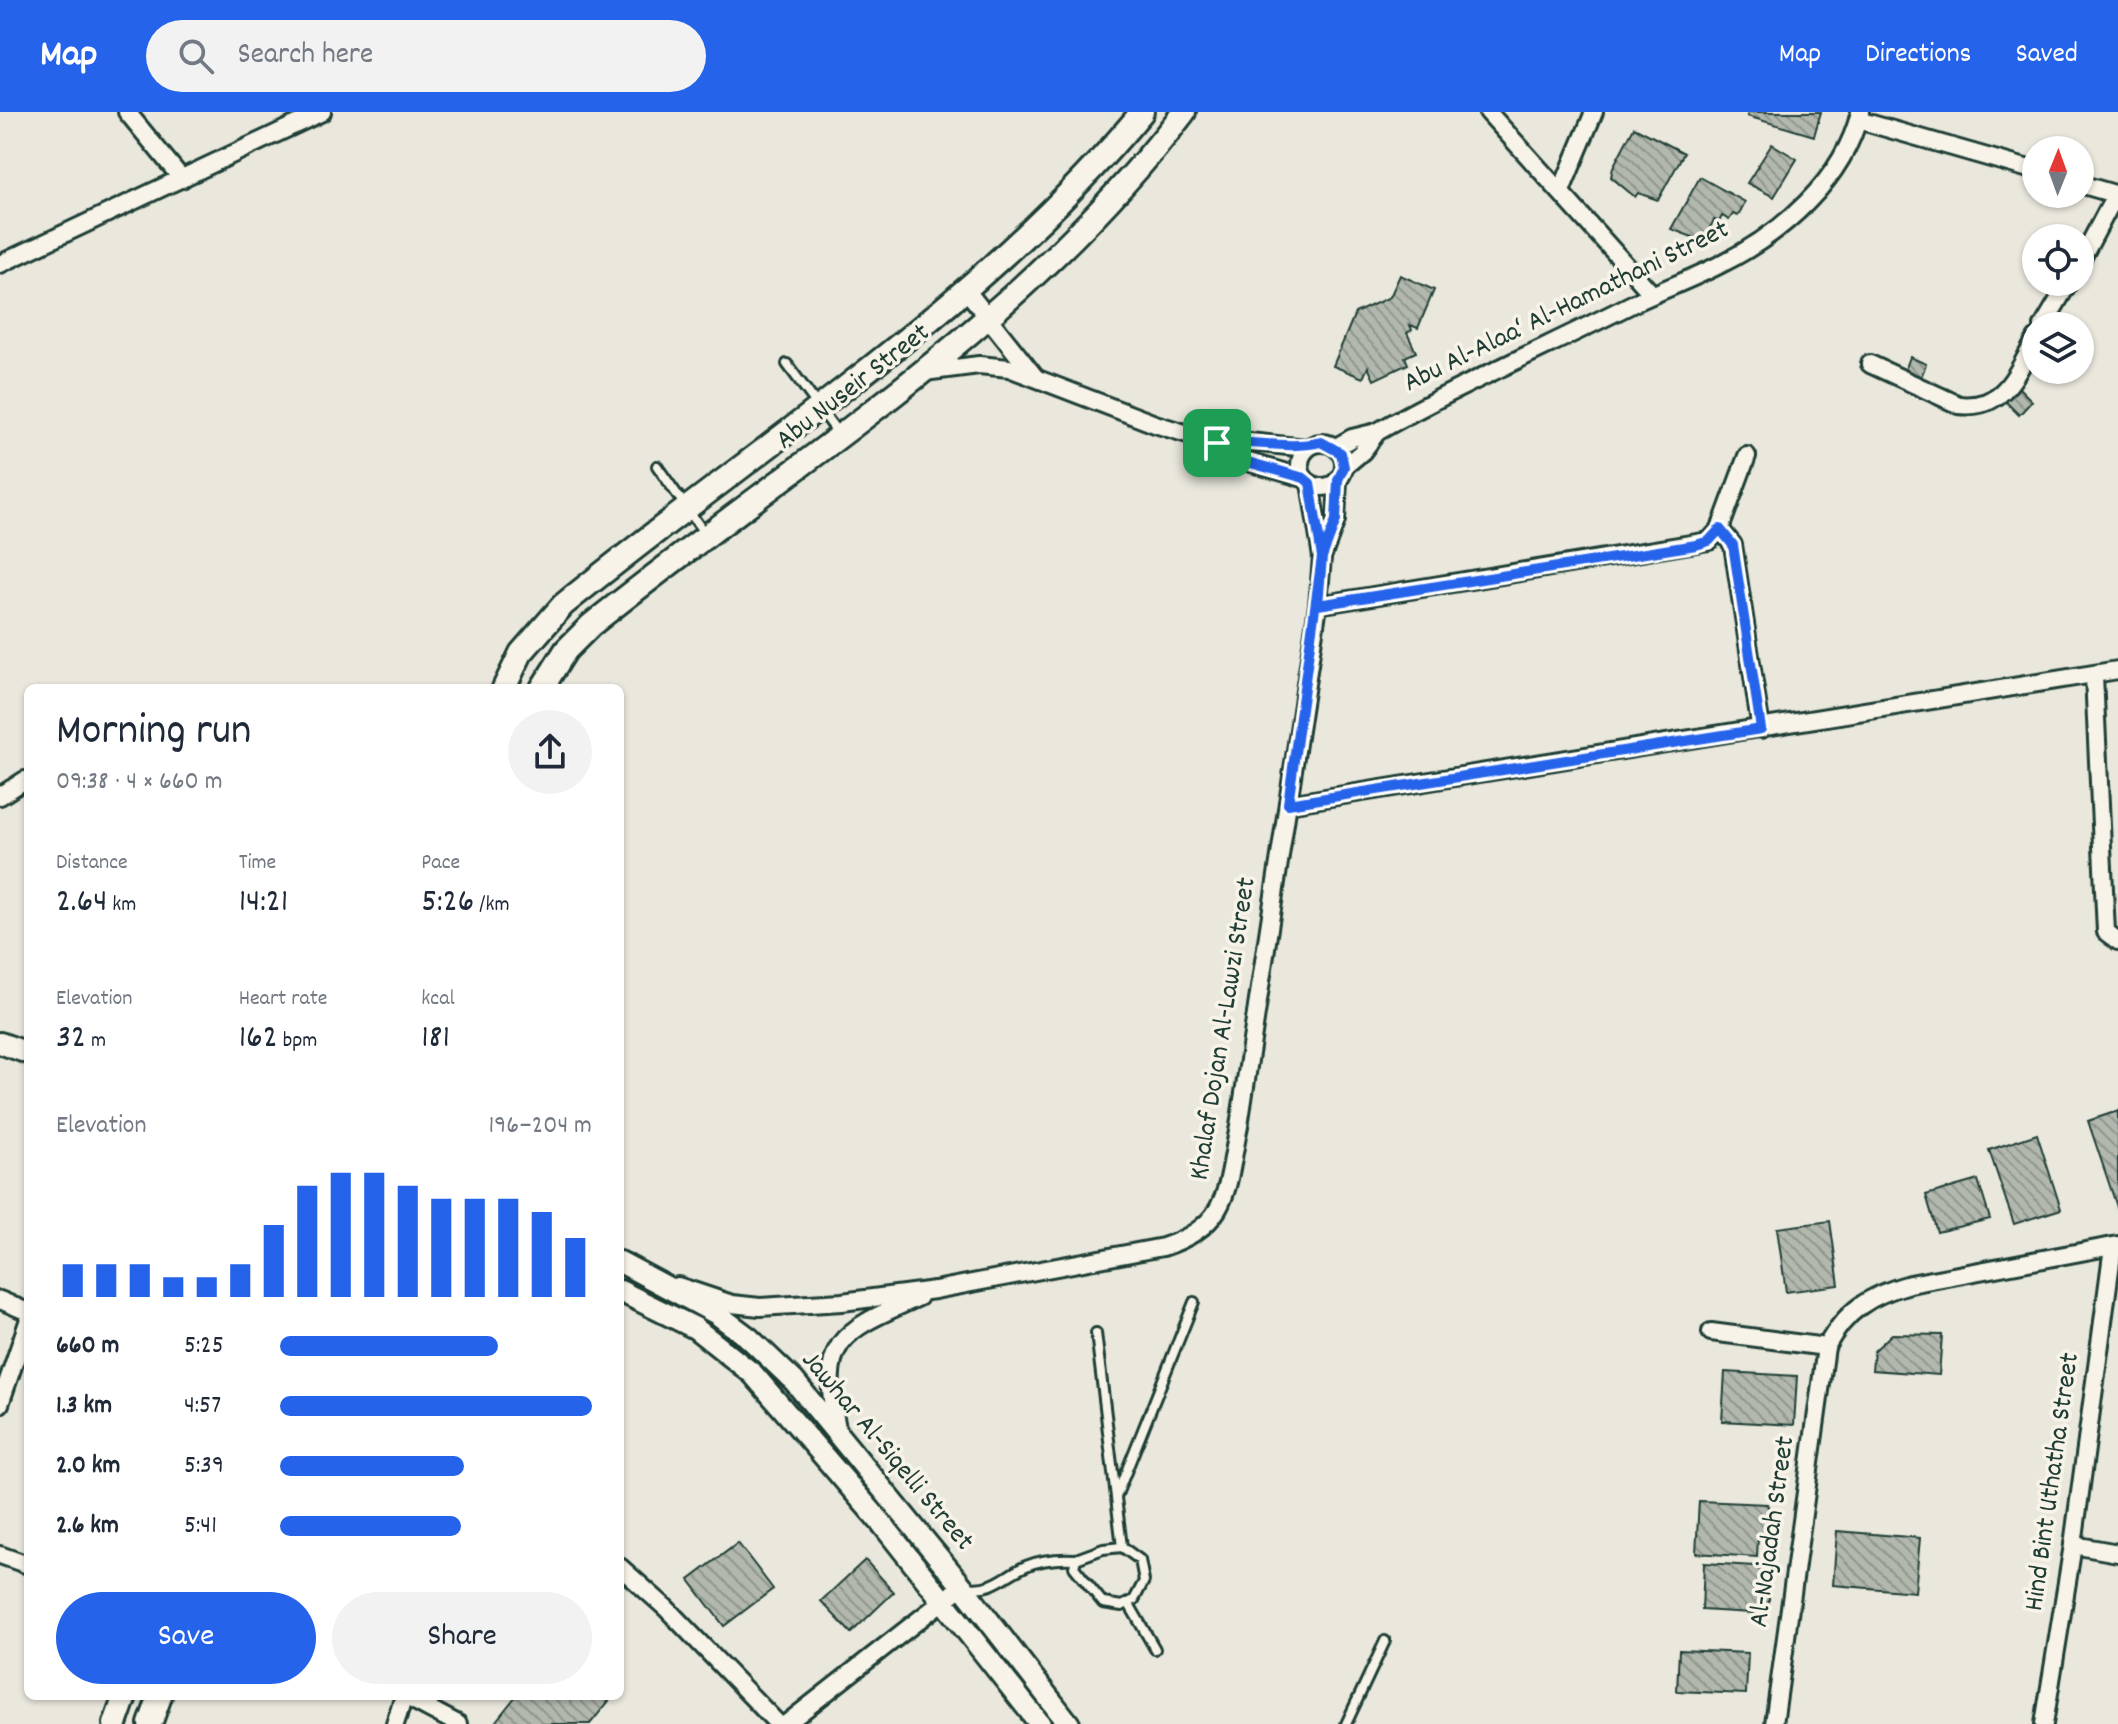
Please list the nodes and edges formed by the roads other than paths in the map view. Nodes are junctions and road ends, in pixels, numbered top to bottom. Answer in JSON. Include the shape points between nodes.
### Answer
{"nodes":[{"id":1,"x":127,"y":112,"type":"edge"},
{"id":2,"x":322,"y":112,"type":"edge"},
{"id":3,"x":1142,"y":112,"type":"edge"},
{"id":4,"x":1184,"y":112,"type":"edge"},
{"id":5,"x":1488,"y":112,"type":"edge"},
{"id":6,"x":1594,"y":112,"type":"edge"},
{"id":7,"x":1859,"y":116,"type":"edge"},
{"id":8,"x":2022,"y":167,"type":"edge"},
{"id":9,"x":182,"y":179,"type":"junction"},
{"id":10,"x":2094,"y":188,"type":"edge"},
{"id":11,"x":1561,"y":191,"type":"junction"},
{"id":12,"x":2117,"y":194,"type":"edge"},
{"id":13,"x":2094,"y":236,"type":"edge"},
{"id":14,"x":0,"y":264,"type":"edge"},
{"id":15,"x":967,"y":291,"type":"junction"},
{"id":16,"x":1652,"y":294,"type":"junction"},
{"id":17,"x":991,"y":317,"type":"junction"},
{"id":18,"x":2022,"y":361,"type":"edge"},
{"id":19,"x":787,"y":364,"type":"dead end"},
{"id":20,"x":1870,"y":364,"type":"dead end"},
{"id":21,"x":924,"y":372,"type":"junction"},
{"id":22,"x":1036,"y":378,"type":"junction"},
{"id":23,"x":820,"y":407,"type":"junction"},
{"id":24,"x":1377,"y":432,"type":"junction"},
{"id":25,"x":841,"y":437,"type":"junction"},
{"id":26,"x":1217,"y":443,"type":"junction"},
{"id":27,"x":1336,"y":447,"type":"junction"},
{"id":28,"x":1307,"y":448,"type":"junction"},
{"id":29,"x":1747,"y":456,"type":"dead end"},
{"id":30,"x":657,"y":466,"type":"dead end"},
{"id":31,"x":1341,"y":473,"type":"junction"},
{"id":32,"x":1307,"y":480,"type":"junction"},
{"id":33,"x":686,"y":507,"type":"junction"},
{"id":34,"x":1720,"y":529,"type":"junction"},
{"id":35,"x":708,"y":538,"type":"junction"},
{"id":36,"x":1322,"y":557,"type":"junction"},
{"id":37,"x":1318,"y":605,"type":"junction"},
{"id":38,"x":2118,"y":670,"type":"edge"},
{"id":39,"x":2094,"y":676,"type":"junction"},
{"id":40,"x":506,"y":684,"type":"edge"},
{"id":41,"x":545,"y":684,"type":"edge"},
{"id":42,"x":1761,"y":729,"type":"junction"},
{"id":43,"x":24,"y":781,"type":"edge"},
{"id":44,"x":0,"y":796,"type":"edge"},
{"id":45,"x":1288,"y":804,"type":"junction"},
{"id":46,"x":2118,"y":941,"type":"edge"},
{"id":47,"x":0,"y":1043,"type":"edge"},
{"id":48,"x":24,"y":1052,"type":"edge"},
{"id":49,"x":0,"y":1054,"type":"edge"},
{"id":50,"x":24,"y":1063,"type":"edge"},
{"id":51,"x":2115,"y":1246,"type":"edge"},
{"id":52,"x":624,"y":1264,"type":"edge"},
{"id":53,"x":657,"y":1279,"type":"junction"},
{"id":54,"x":935,"y":1290,"type":"junction"},
{"id":55,"x":624,"y":1293,"type":"edge"},
{"id":56,"x":0,"y":1300,"type":"edge"},
{"id":57,"x":1194,"y":1302,"type":"dead end"},
{"id":58,"x":24,"y":1310,"type":"edge"},
{"id":59,"x":1711,"y":1332,"type":"dead end"},
{"id":60,"x":1096,"y":1333,"type":"dead end"},
{"id":61,"x":24,"y":1334,"type":"edge"},
{"id":62,"x":1826,"y":1347,"type":"junction"},
{"id":63,"x":0,"y":1404,"type":"edge"},
{"id":64,"x":838,"y":1433,"type":"junction"},
{"id":65,"x":1116,"y":1498,"type":"junction"},
{"id":66,"x":2073,"y":1545,"type":"junction"},
{"id":67,"x":1122,"y":1547,"type":"junction"},
{"id":68,"x":2118,"y":1553,"type":"edge"},
{"id":69,"x":0,"y":1555,"type":"edge"},
{"id":70,"x":1076,"y":1559,"type":"junction"},
{"id":71,"x":24,"y":1564,"type":"edge"},
{"id":72,"x":624,"y":1571,"type":"edge"},
{"id":73,"x":962,"y":1586,"type":"junction"},
{"id":74,"x":943,"y":1600,"type":"junction"},
{"id":75,"x":1129,"y":1604,"type":"junction"},
{"id":76,"x":1385,"y":1641,"type":"dead end"},
{"id":77,"x":1155,"y":1649,"type":"dead end"},
{"id":78,"x":124,"y":1700,"type":"edge"},
{"id":79,"x":159,"y":1700,"type":"edge"},
{"id":80,"x":403,"y":1700,"type":"edge"},
{"id":81,"x":412,"y":1700,"type":"edge"},
{"id":82,"x":115,"y":1724,"type":"edge"},
{"id":83,"x":150,"y":1724,"type":"edge"},
{"id":84,"x":395,"y":1724,"type":"edge"},
{"id":85,"x":458,"y":1724,"type":"edge"},
{"id":86,"x":778,"y":1724,"type":"edge"},
{"id":87,"x":786,"y":1724,"type":"edge"},
{"id":88,"x":1040,"y":1724,"type":"edge"},
{"id":89,"x":1069,"y":1724,"type":"edge"},
{"id":90,"x":1346,"y":1724,"type":"edge"},
{"id":91,"x":1774,"y":1724,"type":"edge"},
{"id":92,"x":2044,"y":1724,"type":"edge"}],
"edges":[{"from":1,"to":9,"type":"street"},
{"from":2,"to":9,"type":"street"},
{"from":3,"to":15,"type":"main road","name":"Abu Nuseir Street","via":[[1106,156]]},
{"from":4,"to":17,"type":"main road","name":"Abu Nuseir Street","via":[[1111,199]]},
{"from":5,"to":11,"type":"street"},
{"from":6,"to":11,"type":"street"},
{"from":7,"to":8,"type":"street"},
{"from":7,"to":16,"type":"street","name":"Abu Al-Alaa‘ Al-Hamathani Street","via":[[1836,168],[1801,207],[1723,263]]},
{"from":9,"to":14,"type":"street"},
{"from":10,"to":12,"type":"street"},
{"from":11,"to":16,"type":"street"},
{"from":12,"to":13,"type":"street"},
{"from":15,"to":17,"type":"street"},
{"from":15,"to":23,"type":"main road","name":"Abu Nuseir Street"},
{"from":16,"to":24,"type":"street","name":"Abu Al-Alaa‘ Al-Hamathani Street"},
{"from":17,"to":21,"type":"main road","name":"Abu Nuseir Street"},
{"from":17,"to":22,"type":"street"},
{"from":18,"to":20,"type":"street","via":[[1997,399],[1974,407]]},
{"from":19,"to":23,"type":"lane"},
{"from":21,"to":22,"type":"street","via":[[989,365]]},
{"from":21,"to":25,"type":"main road","name":"Abu Nuseir Street"},
{"from":22,"to":26,"type":"street"},
{"from":23,"to":25,"type":"lane"},
{"from":23,"to":33,"type":"main road","name":"Abu Nuseir Street"},
{"from":24,"to":27,"type":"street","name":"Abu Al-Alaa‘ Al-Hamathani Street"},
{"from":24,"to":31,"type":"street","name":"Abu Al-Alaa‘ Al-Hamathani Street"},
{"from":25,"to":35,"type":"main road","name":"Abu Nuseir Street"},
{"from":26,"to":28,"type":"street"},
{"from":26,"to":32,"type":"street","via":[[1237,459]]},
{"from":27,"to":28,"type":"street","via":[[1321,442]]},
{"from":27,"to":31,"type":"street"},
{"from":28,"to":32,"type":"street","via":[[1300,462]]},
{"from":29,"to":34,"type":"street"},
{"from":30,"to":33,"type":"lane"},
{"from":31,"to":32,"type":"street","via":[[1325,487]]},
{"from":31,"to":36,"type":"street","name":"Khalaf Dojan Al-Lawzi Street","via":[[1336,520]]},
{"from":32,"to":36,"type":"street","name":"Khalaf Dojan Al-Lawzi Street"},
{"from":33,"to":35,"type":"lane"},
{"from":33,"to":40,"type":"main road","name":"Abu Nuseir Street","via":[[551,616],[521,653]]},
{"from":34,"to":37,"type":"street","via":[[1696,545]]},
{"from":34,"to":42,"type":"street","via":[[1733,545]]},
{"from":35,"to":41,"type":"main road","name":"Abu Nuseir Street","via":[[578,637]]},
{"from":36,"to":37,"type":"street","name":"Khalaf Dojan Al-Lawzi Street"},
{"from":37,"to":45,"type":"street","name":"Khalaf Dojan Al-Lawzi Street"},
{"from":38,"to":39,"type":"street"},
{"from":39,"to":42,"type":"street"},
{"from":39,"to":46,"type":"street","via":[[2106,932]]},
{"from":42,"to":45,"type":"street"},
{"from":43,"to":44,"type":"street"},
{"from":45,"to":54,"type":"street","name":"Khalaf Dojan Al-Lawzi Street","via":[[1239,1126],[1218,1212],[1188,1239],[1163,1247]]},
{"from":47,"to":48,"type":"street"},
{"from":49,"to":50,"type":"street"},
{"from":51,"to":62,"type":"street","via":[[1877,1293],[1853,1308]]},
{"from":51,"to":66,"type":"street","name":"Hind Bint Uthatha Street"},
{"from":52,"to":53,"type":"street","name":"Jawhar Al-Siqelli Street"},
{"from":53,"to":54,"type":"street","name":"Khalaf Dojan Al-Lawzi Street","via":[[732,1304],[760,1307]]},
{"from":53,"to":64,"type":"street","name":"Jawhar Al-Siqelli Street","via":[[749,1338]]},
{"from":54,"to":64,"type":"street","name":"Khalaf Dojan Al-Lawzi Street","via":[[862,1322],[839,1345],[830,1363],[828,1390]]},
{"from":55,"to":74,"type":"street","name":"Jawhar Al-Siqelli Street","via":[[695,1328],[753,1374]]},
{"from":56,"to":58,"type":"street"},
{"from":57,"to":65,"type":"lane"},
{"from":59,"to":62,"type":"street"},
{"from":60,"to":65,"type":"lane"},
{"from":61,"to":63,"type":"street"},
{"from":62,"to":91,"type":"street","name":"Al-Najadah Street"},
{"from":64,"to":73,"type":"street","name":"Jawhar Al-Siqelli Street"},
{"from":65,"to":67,"type":"lane"},
{"from":66,"to":68,"type":"street"},
{"from":66,"to":92,"type":"street","name":"Hind Bint Uthatha Street"},
{"from":67,"to":70,"type":"lane"},
{"from":67,"to":75,"type":"lane","via":[[1140,1560],[1144,1574],[1139,1595]]},
{"from":69,"to":71,"type":"street"},
{"from":70,"to":73,"type":"lane","via":[[1035,1562],[989,1588]]},
{"from":70,"to":75,"type":"lane","via":[[1075,1571],[1103,1603]]},
{"from":72,"to":86,"type":"street"},
{"from":73,"to":74,"type":"street"},
{"from":73,"to":89,"type":"street","name":"Jawhar Al-Siqelli Street"},
{"from":74,"to":87,"type":"street"},
{"from":74,"to":88,"type":"street","name":"Jawhar Al-Siqelli Street"},
{"from":75,"to":77,"type":"lane"},
{"from":76,"to":90,"type":"lane"},
{"from":78,"to":82,"type":"main road"},
{"from":79,"to":83,"type":"main road"},
{"from":80,"to":84,"type":"street"},
{"from":81,"to":85,"type":"street"}]}
